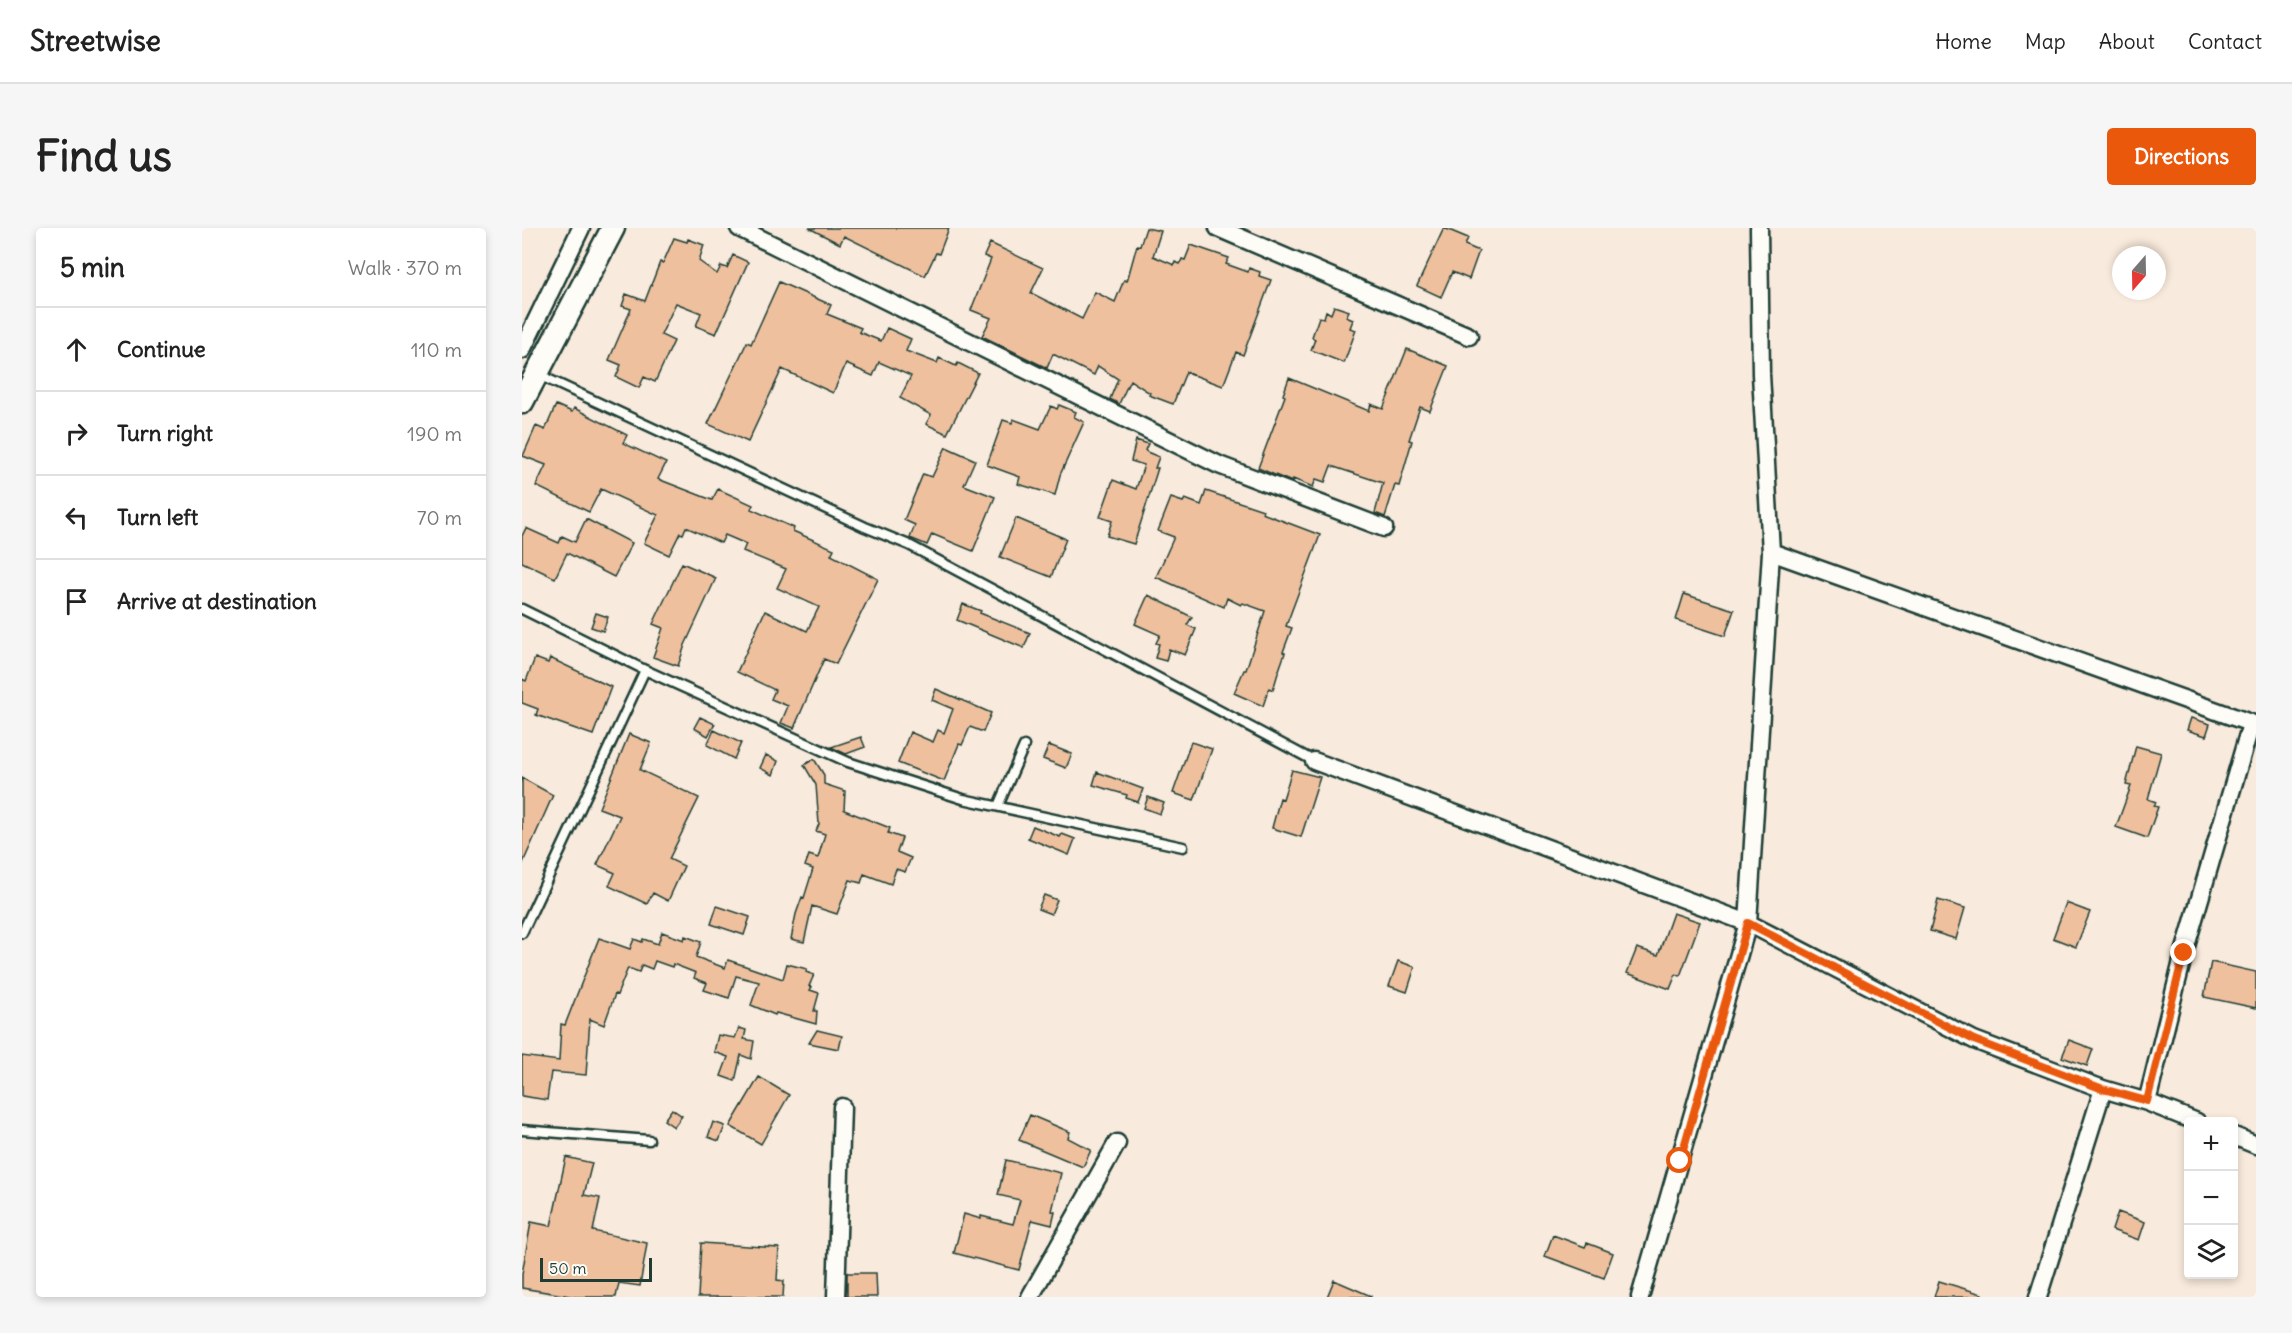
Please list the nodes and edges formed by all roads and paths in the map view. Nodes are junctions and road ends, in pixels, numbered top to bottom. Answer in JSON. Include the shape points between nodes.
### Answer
{"nodes":[{"id":1,"x":581,"y":228,"type":"edge"},
{"id":2,"x":613,"y":228,"type":"edge"},
{"id":3,"x":739,"y":228,"type":"edge"},
{"id":4,"x":1218,"y":228,"type":"edge"},
{"id":5,"x":1760,"y":228,"type":"edge"},
{"id":6,"x":1469,"y":336,"type":"dead end"},
{"id":7,"x":522,"y":350,"type":"edge"},
{"id":8,"x":537,"y":374,"type":"junction"},
{"id":9,"x":522,"y":402,"type":"edge"},
{"id":10,"x":1384,"y":528,"type":"dead end"},
{"id":11,"x":1771,"y":552,"type":"junction"},
{"id":12,"x":522,"y":609,"type":"edge"},
{"id":13,"x":645,"y":670,"type":"junction"},
{"id":14,"x":2254,"y":725,"type":"edge"},
{"id":15,"x":1024,"y":746,"type":"dead end"},
{"id":16,"x":1314,"y":761,"type":"joint"},
{"id":17,"x":998,"y":806,"type":"junction"},
{"id":18,"x":1183,"y":847,"type":"dead end"},
{"id":19,"x":1748,"y":923,"type":"junction"},
{"id":20,"x":522,"y":933,"type":"edge"},
{"id":21,"x":2103,"y":1089,"type":"junction"},
{"id":22,"x":2147,"y":1101,"type":"junction"},
{"id":23,"x":842,"y":1107,"type":"dead end"},
{"id":24,"x":2185,"y":1117,"type":"edge"},
{"id":25,"x":522,"y":1130,"type":"edge"},
{"id":26,"x":2238,"y":1138,"type":"edge"},
{"id":27,"x":649,"y":1140,"type":"dead end"},
{"id":28,"x":1117,"y":1143,"type":"dead end"},
{"id":29,"x":2256,"y":1145,"type":"edge"},
{"id":30,"x":836,"y":1297,"type":"edge"},
{"id":31,"x":1030,"y":1297,"type":"edge"},
{"id":32,"x":1640,"y":1297,"type":"edge"},
{"id":33,"x":2038,"y":1297,"type":"edge"}],
"edges":[{"from":1,"to":7,"type":"street"},
{"from":2,"to":8,"type":"main road"},
{"from":3,"to":10,"type":"street","via":[[1219,465]]},
{"from":4,"to":6,"type":"street"},
{"from":5,"to":11,"type":"street","via":[[1761,374]]},
{"from":8,"to":9,"type":"main road"},
{"from":8,"to":16,"type":"lane","via":[[909,545]]},
{"from":11,"to":14,"type":"street"},
{"from":11,"to":19,"type":"street"},
{"from":12,"to":13,"type":"lane"},
{"from":13,"to":17,"type":"lane","via":[[848,762],[963,799]]},
{"from":13,"to":20,"type":"lane"},
{"from":14,"to":22,"type":"street","via":[[2184,953]]},
{"from":15,"to":17,"type":"lane"},
{"from":16,"to":19,"type":"street"},
{"from":17,"to":18,"type":"lane"},
{"from":19,"to":21,"type":"street","via":[[1974,1040]]},
{"from":19,"to":32,"type":"street"},
{"from":21,"to":22,"type":"street"},
{"from":21,"to":33,"type":"street"},
{"from":22,"to":24,"type":"street"},
{"from":23,"to":30,"type":"street"},
{"from":25,"to":27,"type":"lane"},
{"from":26,"to":29,"type":"street"},
{"from":28,"to":31,"type":"street"}]}
